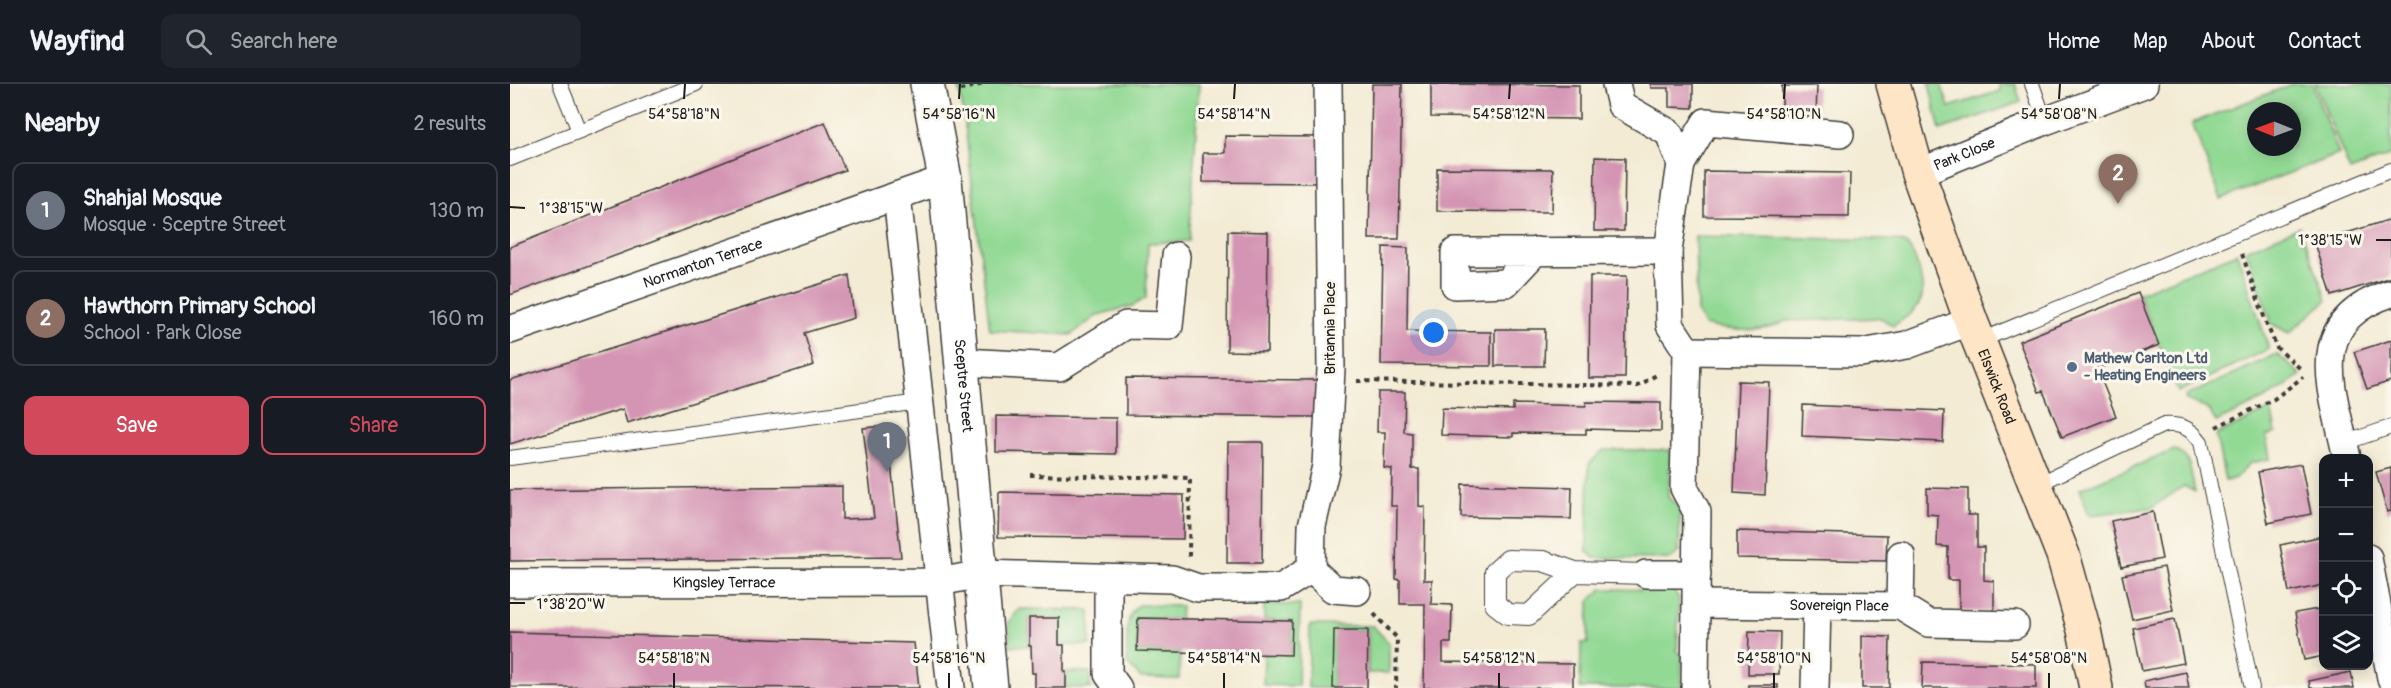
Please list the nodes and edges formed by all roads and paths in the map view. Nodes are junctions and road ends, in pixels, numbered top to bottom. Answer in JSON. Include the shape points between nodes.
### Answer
{"nodes":[{"id":1,"x":560,"y":84,"type":"edge"},
{"id":2,"x":696,"y":84,"type":"edge"},
{"id":3,"x":927,"y":84,"type":"edge"},
{"id":4,"x":1328,"y":84,"type":"edge"},
{"id":5,"x":1616,"y":84,"type":"edge"},
{"id":6,"x":1893,"y":84,"type":"edge"},
{"id":7,"x":2032,"y":84,"type":"edge"},
{"id":8,"x":2144,"y":84,"type":"edge"},
{"id":9,"x":2045,"y":121,"type":"junction"},
{"id":10,"x":579,"y":131,"type":"junction"},
{"id":11,"x":1840,"y":134,"type":"dead end"},
{"id":12,"x":510,"y":159,"type":"edge"},
{"id":13,"x":1681,"y":164,"type":"junction"},
{"id":14,"x":2391,"y":170,"type":"edge"},
{"id":15,"x":1918,"y":173,"type":"junction"},
{"id":16,"x":945,"y":179,"type":"junction"},
{"id":17,"x":897,"y":196,"type":"junction"},
{"id":18,"x":2236,"y":236,"type":"junction"},
{"id":19,"x":1536,"y":251,"type":"dead end"},
{"id":20,"x":1668,"y":251,"type":"junction"},
{"id":21,"x":1176,"y":256,"type":"dead end"},
{"id":22,"x":2391,"y":293,"type":"edge"},
{"id":23,"x":510,"y":330,"type":"edge"},
{"id":24,"x":1975,"y":331,"type":"junction"},
{"id":25,"x":963,"y":362,"type":"junction"},
{"id":26,"x":1687,"y":362,"type":"junction"},
{"id":27,"x":1330,"y":380,"type":"junction"},
{"id":28,"x":919,"y":402,"type":"junction"},
{"id":29,"x":2391,"y":427,"type":"edge"},
{"id":30,"x":2201,"y":442,"type":"junction"},
{"id":31,"x":2346,"y":451,"type":"edge"},
{"id":32,"x":510,"y":458,"type":"edge"},
{"id":33,"x":1029,"y":475,"type":"dead end"},
{"id":34,"x":2036,"y":485,"type":"junction"},
{"id":35,"x":2391,"y":552,"type":"edge"},
{"id":36,"x":1901,"y":555,"type":"dead end"},
{"id":37,"x":2373,"y":558,"type":"edge"},
{"id":38,"x":2370,"y":562,"type":"edge"},
{"id":39,"x":1311,"y":569,"type":"junction"},
{"id":40,"x":1575,"y":572,"type":"dead end"},
{"id":41,"x":981,"y":574,"type":"junction"},
{"id":42,"x":1646,"y":574,"type":"joint"},
{"id":43,"x":1697,"y":574,"type":"junction"},
{"id":44,"x":1108,"y":578,"type":"junction"},
{"id":45,"x":939,"y":582,"type":"junction"},
{"id":46,"x":510,"y":583,"type":"edge"},
{"id":47,"x":1188,"y":584,"type":"junction"},
{"id":48,"x":1357,"y":591,"type":"joint"},
{"id":49,"x":1697,"y":604,"type":"junction"},
{"id":50,"x":1817,"y":605,"type":"junction"},
{"id":51,"x":1900,"y":606,"type":"junction"},
{"id":52,"x":2015,"y":625,"type":"dead end"},
{"id":53,"x":2391,"y":678,"type":"edge"},
{"id":54,"x":951,"y":688,"type":"edge"},
{"id":55,"x":991,"y":688,"type":"edge"},
{"id":56,"x":1118,"y":688,"type":"edge"},
{"id":57,"x":1396,"y":688,"type":"edge"},
{"id":58,"x":1695,"y":688,"type":"edge"},
{"id":59,"x":1815,"y":688,"type":"edge"},
{"id":60,"x":2096,"y":688,"type":"edge"},
{"id":61,"x":2252,"y":688,"type":"edge"}],
"edges":[{"from":1,"to":10,"type":"lane"},
{"from":2,"to":10,"type":"lane"},
{"from":3,"to":16,"type":"street","name":"Sceptre Street"},
{"from":4,"to":27,"type":"street","name":"Britannia Place"},
{"from":5,"to":13,"type":"street","via":[[1621,105],[1669,133]]},
{"from":6,"to":15,"type":"main road","name":"Elswick Road"},
{"from":7,"to":9,"type":"lane"},
{"from":8,"to":9,"type":"street","name":"Park Close"},
{"from":9,"to":15,"type":"street","name":"Park Close"},
{"from":10,"to":12,"type":"lane"},
{"from":11,"to":13,"type":"street","via":[[1706,122]]},
{"from":13,"to":20,"type":"street"},
{"from":14,"to":18,"type":"lane"},
{"from":15,"to":24,"type":"main road","name":"Elswick Road"},
{"from":16,"to":17,"type":"street","name":"Normanton Terrace"},
{"from":16,"to":25,"type":"street","name":"Sceptre Street"},
{"from":17,"to":23,"type":"street","name":"Normanton Terrace"},
{"from":17,"to":28,"type":"street"},
{"from":18,"to":24,"type":"lane"},
{"from":18,"to":30,"type":"path","via":[[2277,348],[2307,374],[2274,399],[2217,426]]},
{"from":19,"to":20,"type":"street"},
{"from":20,"to":26,"type":"street","via":[[1670,325]]},
{"from":21,"to":25,"type":"street","via":[[1169,326],[1126,325],[1059,367]]},
{"from":22,"to":31,"type":"street","via":[[2346,318],[2331,343],[2329,371]]},
{"from":24,"to":26,"type":"street","via":[[1861,353]]},
{"from":24,"to":34,"type":"main road","name":"Elswick Road"},
{"from":25,"to":41,"type":"street","name":"Sceptre Street"},
{"from":26,"to":27,"type":"path","via":[[1638,386]]},
{"from":26,"to":43,"type":"street","via":[[1684,488],[1697,512]]},
{"from":27,"to":39,"type":"street","name":"Britannia Place","via":[[1326,466],[1312,526]]},
{"from":28,"to":32,"type":"lane"},
{"from":28,"to":45,"type":"street"},
{"from":29,"to":31,"type":"lane"},
{"from":30,"to":34,"type":"lane","via":[[2184,426],[2164,425]]},
{"from":30,"to":61,"type":"lane"},
{"from":33,"to":47,"type":"path","via":[[1190,478]]},
{"from":34,"to":60,"type":"main road","name":"Elswick Road","via":[[2063,555]]},
{"from":35,"to":37,"type":"street"},
{"from":36,"to":51,"type":"street"},
{"from":38,"to":53,"type":"street"},
{"from":39,"to":47,"type":"street","via":[[1281,588],[1198,588]]},
{"from":39,"to":48,"type":"street","via":[[1333,589]]},
{"from":40,"to":42,"type":"street"},
{"from":41,"to":44,"type":"street"},
{"from":41,"to":45,"type":"street","name":"Kingsley Terrace"},
{"from":41,"to":55,"type":"street","name":"Sceptre Street"},
{"from":42,"to":43,"type":"street"},
{"from":43,"to":49,"type":"street"},
{"from":44,"to":47,"type":"street","via":[[1172,579]]},
{"from":44,"to":56,"type":"street","via":[[1108,674]]},
{"from":45,"to":46,"type":"street","name":"Kingsley Terrace"},
{"from":45,"to":54,"type":"street"},
{"from":48,"to":57,"type":"path","via":[[1397,638]]},
{"from":49,"to":50,"type":"street","name":"Sovereign Place"},
{"from":49,"to":58,"type":"street"},
{"from":50,"to":51,"type":"street","name":"Sovereign Place"},
{"from":50,"to":59,"type":"street"},
{"from":51,"to":52,"type":"street","name":"Sovereign Place","via":[[1928,623]]}]}
